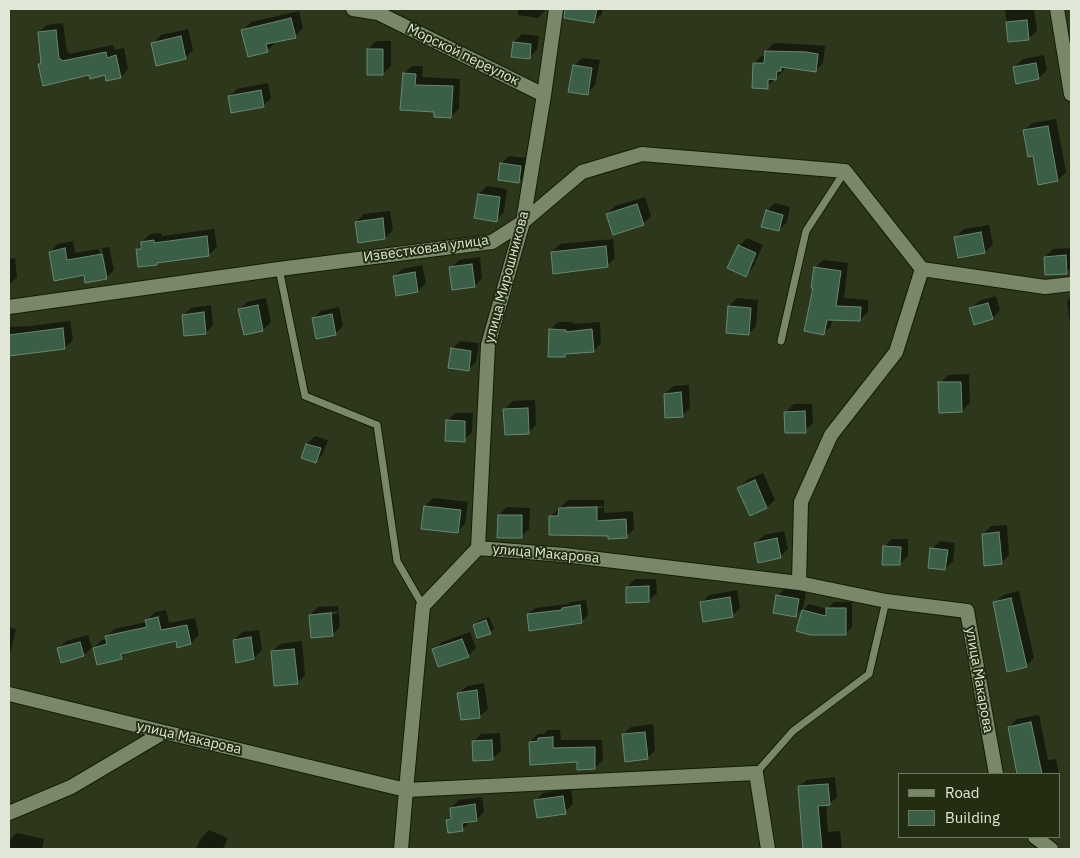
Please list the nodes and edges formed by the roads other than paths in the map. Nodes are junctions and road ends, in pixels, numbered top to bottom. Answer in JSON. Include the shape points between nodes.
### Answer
{"nodes":[{"id":1,"x":353,"y":9,"type":"edge"},
{"id":2,"x":556,"y":9,"type":"edge"},
{"id":3,"x":1057,"y":9,"type":"edge"},
{"id":4,"x":1071,"y":94,"type":"edge"},
{"id":5,"x":544,"y":95,"type":"junction"},
{"id":6,"x":844,"y":171,"type":"junction"},
{"id":7,"x":524,"y":222,"type":"junction"},
{"id":8,"x":279,"y":269,"type":"junction"},
{"id":9,"x":922,"y":270,"type":"junction"},
{"id":10,"x":1071,"y":284,"type":"edge"},
{"id":11,"x":9,"y":307,"type":"edge"},
{"id":12,"x":781,"y":341,"type":"dead end"},
{"id":13,"x":478,"y":548,"type":"junction"},
{"id":14,"x":799,"y":583,"type":"junction"},
{"id":15,"x":886,"y":602,"type":"junction"},
{"id":16,"x":423,"y":606,"type":"junction"},
{"id":17,"x":9,"y":694,"type":"edge"},
{"id":18,"x":164,"y":732,"type":"junction"},
{"id":19,"x":756,"y":773,"type":"junction"},
{"id":20,"x":996,"y":773,"type":"edge"},
{"id":21,"x":406,"y":790,"type":"junction"},
{"id":22,"x":9,"y":813,"type":"edge"},
{"id":23,"x":1036,"y":838,"type":"edge"},
{"id":24,"x":401,"y":849,"type":"edge"},
{"id":25,"x":768,"y":849,"type":"edge"},
{"id":26,"x":1051,"y":849,"type":"edge"}],
"edges":[{"from":1,"to":5,"type":"street","name":"Морской переулок","via":[[378,13]]},
{"from":2,"to":5,"type":"street","name":"улица Мирошникова"},
{"from":3,"to":4,"type":"street"},
{"from":5,"to":7,"type":"street","name":"улица Мирошникова"},
{"from":6,"to":7,"type":"street","name":"Известковая улица","via":[[642,154],[582,172]]},
{"from":6,"to":9,"type":"street"},
{"from":6,"to":12,"type":"lane","via":[[806,231]]},
{"from":7,"to":8,"type":"street","name":"Известковая улица","via":[[492,242]]},
{"from":7,"to":13,"type":"street","name":"улица Мирошникова","via":[[488,345]]},
{"from":8,"to":11,"type":"street","name":"Известковая улица"},
{"from":8,"to":16,"type":"lane","via":[[305,396],[377,424],[397,561]]},
{"from":9,"to":10,"type":"street","via":[[1045,287]]},
{"from":9,"to":14,"type":"street","via":[[896,352],[831,435],[801,502]]},
{"from":13,"to":14,"type":"street","name":"улица Макарова"},
{"from":13,"to":16,"type":"street","name":"улица Макарова"},
{"from":14,"to":15,"type":"street","name":"улица Макарова"},
{"from":15,"to":19,"type":"lane","via":[[869,674],[793,731]]},
{"from":15,"to":20,"type":"street","name":"улица Макарова","via":[[967,611]]},
{"from":16,"to":21,"type":"street"},
{"from":17,"to":18,"type":"street","name":"улица Макарова"},
{"from":18,"to":21,"type":"street","name":"улица Макарова"},
{"from":18,"to":22,"type":"street","via":[[71,787]]},
{"from":19,"to":21,"type":"street","name":"улица Макарова"},
{"from":19,"to":25,"type":"street"},
{"from":21,"to":24,"type":"street"},
{"from":23,"to":26,"type":"street"}]}
